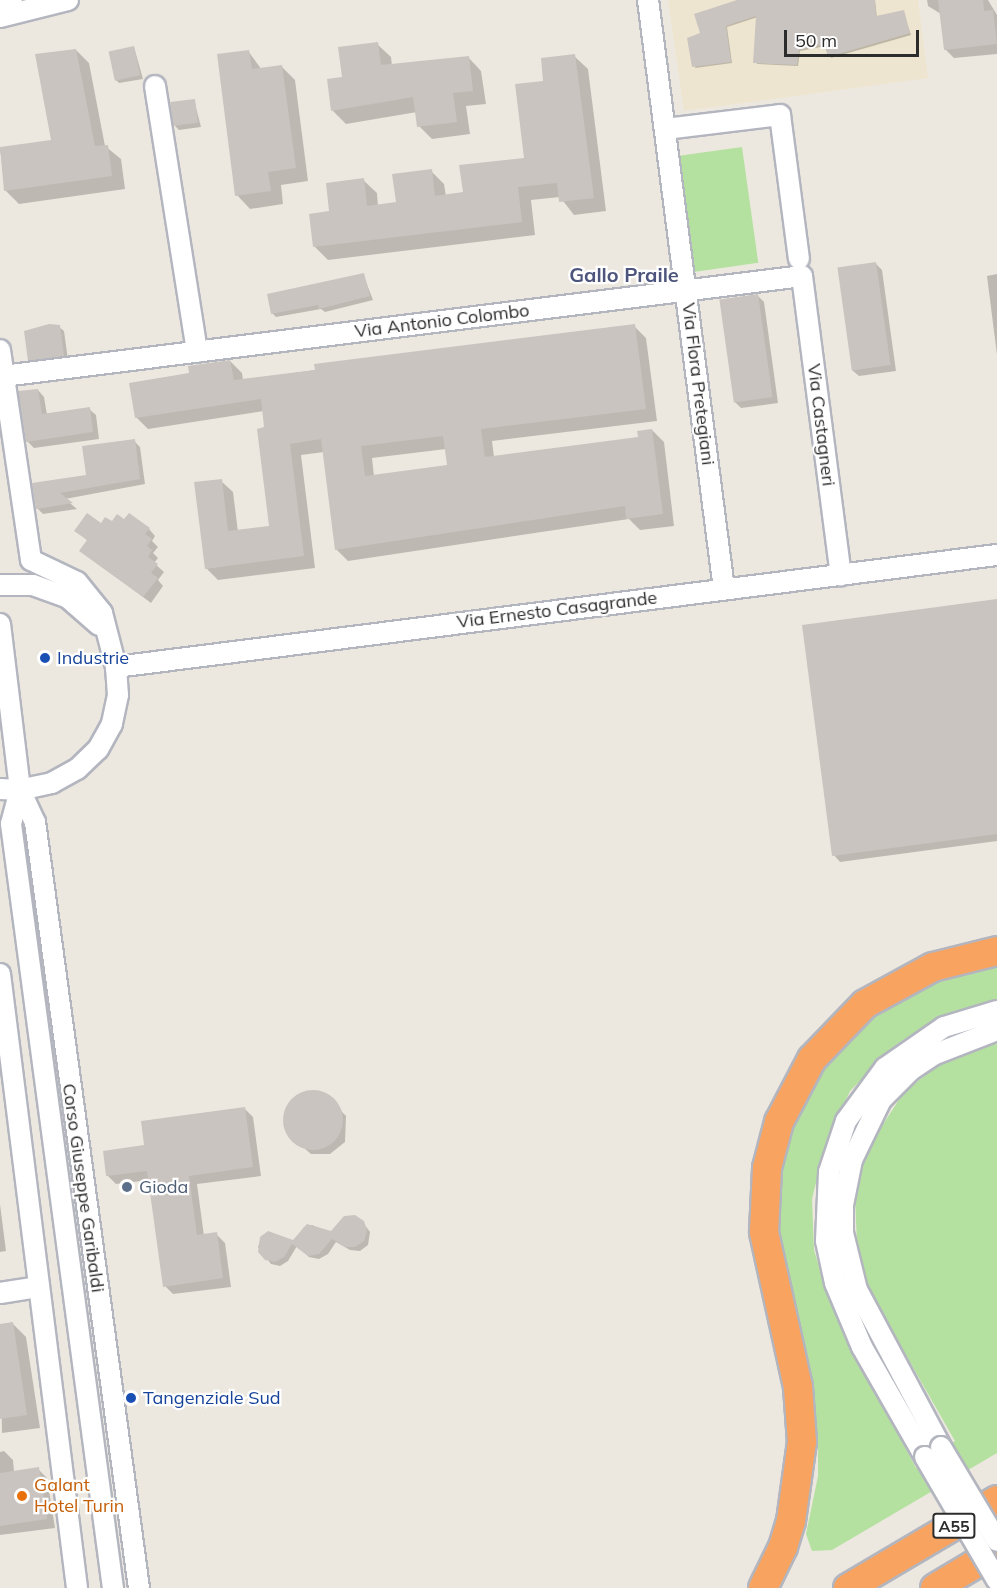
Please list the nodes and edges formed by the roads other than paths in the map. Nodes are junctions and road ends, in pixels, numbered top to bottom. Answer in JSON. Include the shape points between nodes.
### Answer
{"nodes":[{"id":1,"x":12,"y":0,"type":"edge"},
{"id":2,"x":68,"y":0,"type":"edge"},
{"id":3,"x":648,"y":0,"type":"edge"},
{"id":4,"x":0,"y":1,"type":"edge"},
{"id":5,"x":0,"y":17,"type":"edge"},
{"id":6,"x":155,"y":86,"type":"dead end"},
{"id":7,"x":666,"y":129,"type":"junction"},
{"id":8,"x":800,"y":267,"type":"junction"},
{"id":9,"x":686,"y":290,"type":"junction"},
{"id":10,"x":0,"y":350,"type":"edge"},
{"id":11,"x":197,"y":352,"type":"junction"},
{"id":12,"x":3,"y":376,"type":"junction"},
{"id":13,"x":997,"y":555,"type":"edge"},
{"id":14,"x":841,"y":575,"type":"junction"},
{"id":15,"x":0,"y":585,"type":"edge"},
{"id":16,"x":724,"y":589,"type":"junction"},
{"id":17,"x":0,"y":624,"type":"edge"},
{"id":18,"x":105,"y":632,"type":"junction"},
{"id":19,"x":116,"y":667,"type":"junction"},
{"id":20,"x":10,"y":789,"type":"edge"},
{"id":21,"x":997,"y":951,"type":"edge"},
{"id":22,"x":0,"y":974,"type":"edge"},
{"id":23,"x":997,"y":1011,"type":"edge"},
{"id":24,"x":997,"y":1030,"type":"edge"},
{"id":25,"x":38,"y":1287,"type":"junction"},
{"id":26,"x":0,"y":1293,"type":"edge"},
{"id":27,"x":933,"y":1452,"type":"junction"},
{"id":28,"x":997,"y":1500,"type":"edge"},
{"id":29,"x":997,"y":1541,"type":"edge"},
{"id":30,"x":997,"y":1551,"type":"edge"},
{"id":31,"x":997,"y":1580,"type":"edge"},
{"id":32,"x":77,"y":1588,"type":"edge"},
{"id":33,"x":113,"y":1588,"type":"edge"},
{"id":34,"x":139,"y":1588,"type":"edge"},
{"id":35,"x":763,"y":1588,"type":"edge"},
{"id":36,"x":848,"y":1588,"type":"edge"},
{"id":37,"x":934,"y":1588,"type":"edge"}],
"edges":[{"from":1,"to":4,"type":"street"},
{"from":2,"to":5,"type":"street"},
{"from":3,"to":7,"type":"street","name":"Via Flora Pretegiani"},
{"from":6,"to":11,"type":"street"},
{"from":7,"to":8,"type":"street","name":"Via Castagneri","via":[[780,115]]},
{"from":7,"to":9,"type":"street","name":"Via Flora Pretegiani"},
{"from":8,"to":9,"type":"street","name":"Via Antonio Colombo"},
{"from":8,"to":14,"type":"street","name":"Via Castagneri"},
{"from":9,"to":11,"type":"street","name":"Via Antonio Colombo"},
{"from":9,"to":16,"type":"street","name":"Via Flora Pretegiani"},
{"from":10,"to":12,"type":"street"},
{"from":11,"to":12,"type":"street","name":"Via Antonio Colombo"},
{"from":12,"to":18,"type":"street","via":[[31,560],[77,582],[102,613]]},
{"from":13,"to":14,"type":"street","name":"Via Ernesto Casagrande"},
{"from":14,"to":16,"type":"street","name":"Via Ernesto Casagrande"},
{"from":15,"to":18,"type":"street","via":[[33,585],[68,598]]},
{"from":16,"to":19,"type":"street","name":"Via Ernesto Casagrande"},
{"from":17,"to":20,"type":"street","name":"Corso Giuseppe Garibaldi"},
{"from":18,"to":19,"type":"street"},
{"from":19,"to":20,"type":"street","via":[[118,695],[112,723],[98,749],[77,769],[52,783]]},
{"from":20,"to":33,"type":"street","name":"Corso Giuseppe Garibaldi","via":[[11,824]]},
{"from":20,"to":34,"type":"street","name":"Corso Giuseppe Garibaldi","via":[[35,822]]},
{"from":21,"to":35,"type":"highway","via":[[933,967],[865,1004],[812,1059],[779,1122],[766,1168],[764,1232],[798,1387],[802,1442],[791,1521]]},
{"from":22,"to":25,"type":"street"},
{"from":23,"to":27,"type":"street","via":[[944,1027],[885,1068],[846,1121],[829,1172],[826,1240],[835,1283],[862,1347]]},
{"from":24,"to":27,"type":"street","via":[[933,1055],[910,1070],[881,1100],[852,1160],[843,1205],[844,1242],[857,1290]]},
{"from":25,"to":26,"type":"street"},
{"from":25,"to":32,"type":"street"},
{"from":27,"to":29,"type":"street","bridge":true},
{"from":27,"to":31,"type":"street","bridge":true},
{"from":28,"to":36,"type":"highway","number":"A55"},
{"from":30,"to":37,"type":"highway","number":"A55"}]}
